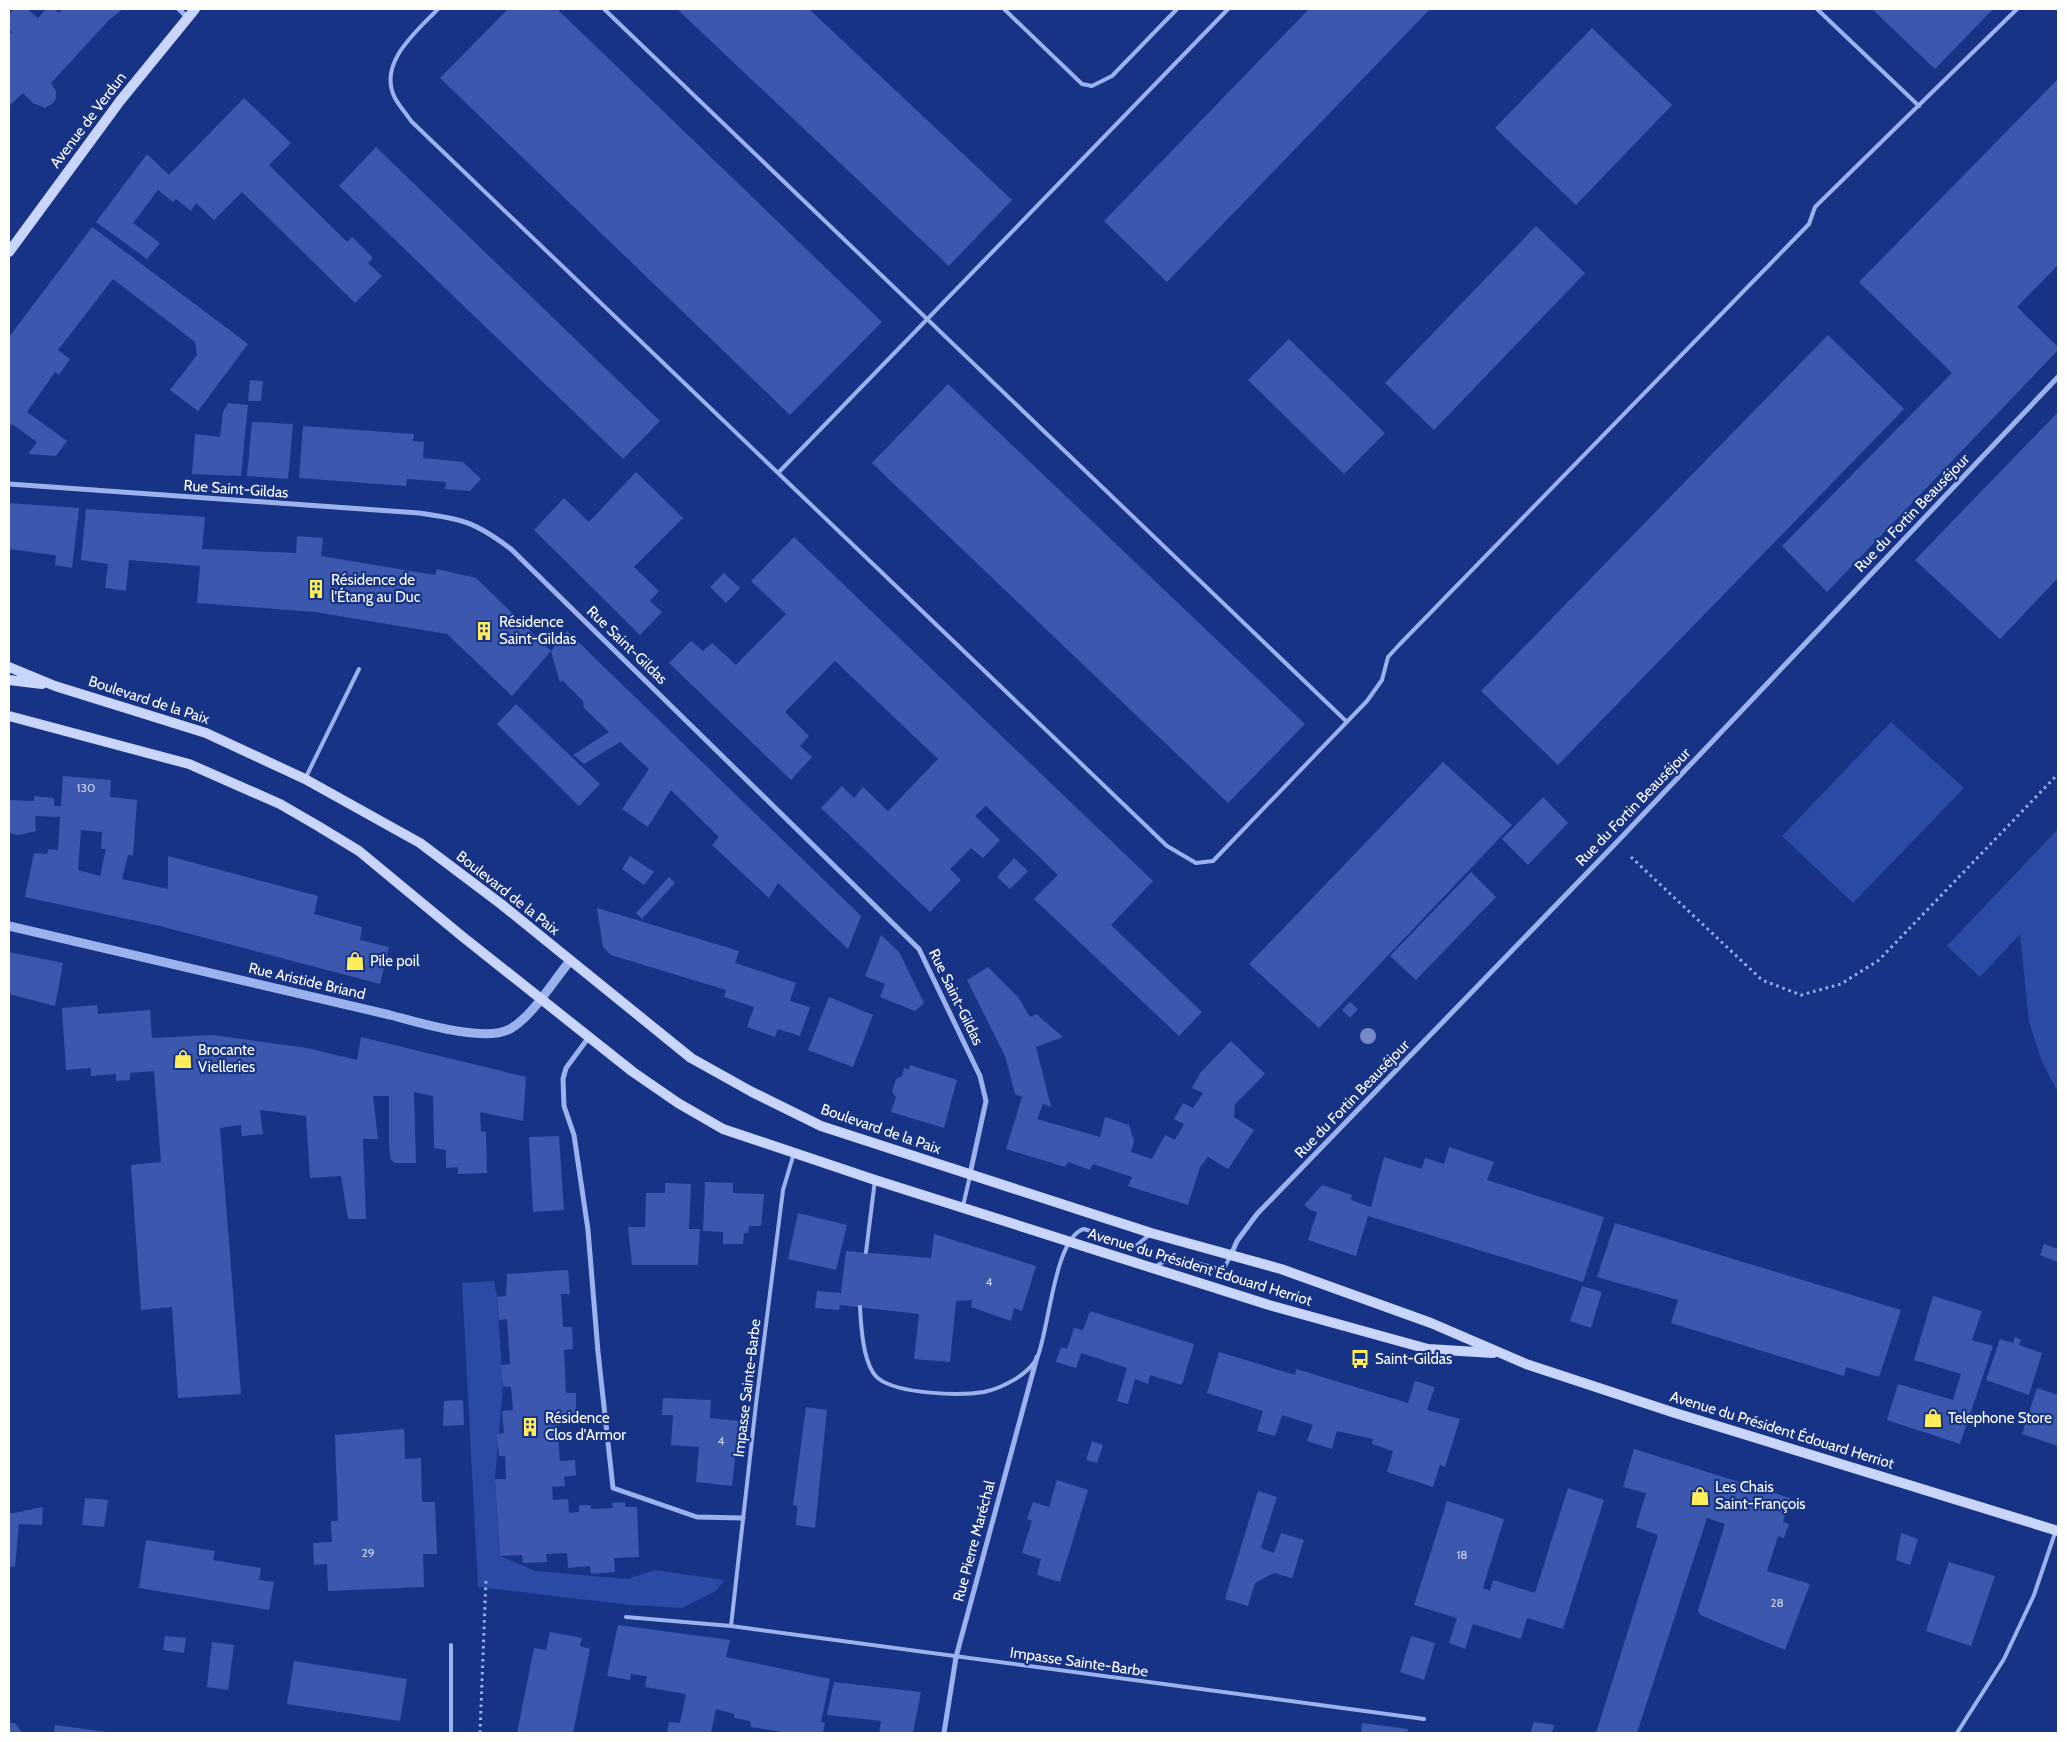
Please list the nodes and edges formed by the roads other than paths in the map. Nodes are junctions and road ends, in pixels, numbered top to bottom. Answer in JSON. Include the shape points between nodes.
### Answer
{"nodes":[{"id":1,"x":179,"y":9,"type":"edge"},
{"id":2,"x":195,"y":9,"type":"edge"},
{"id":3,"x":438,"y":9,"type":"edge"},
{"id":4,"x":604,"y":9,"type":"edge"},
{"id":5,"x":1004,"y":9,"type":"edge"},
{"id":6,"x":1176,"y":9,"type":"edge"},
{"id":7,"x":1228,"y":9,"type":"edge"},
{"id":8,"x":1817,"y":9,"type":"edge"},
{"id":9,"x":2017,"y":9,"type":"edge"},
{"id":10,"x":187,"y":17,"type":"junction"},
{"id":11,"x":1919,"y":106,"type":"junction"},
{"id":12,"x":9,"y":252,"type":"edge"},
{"id":13,"x":928,"y":318,"type":"junction"},
{"id":14,"x":2058,"y":377,"type":"edge"},
{"id":15,"x":778,"y":473,"type":"junction"},
{"id":16,"x":9,"y":484,"type":"edge"},
{"id":17,"x":9,"y":667,"type":"edge"},
{"id":18,"x":359,"y":669,"type":"dead end"},
{"id":19,"x":9,"y":680,"type":"edge"},
{"id":20,"x":55,"y":686,"type":"junction"},
{"id":21,"x":9,"y":716,"type":"edge"},
{"id":22,"x":1347,"y":722,"type":"junction"},
{"id":23,"x":305,"y":780,"type":"junction"},
{"id":24,"x":9,"y":926,"type":"edge"},
{"id":25,"x":570,"y":961,"type":"junction"},
{"id":26,"x":540,"y":998,"type":"junction"},
{"id":27,"x":589,"y":1037,"type":"junction"},
{"id":28,"x":794,"y":1153,"type":"junction"},
{"id":29,"x":970,"y":1174,"type":"junction"},
{"id":30,"x":875,"y":1180,"type":"junction"},
{"id":31,"x":963,"y":1206,"type":"junction"},
{"id":32,"x":1151,"y":1233,"type":"junction"},
{"id":33,"x":1070,"y":1242,"type":"junction"},
{"id":34,"x":866,"y":1252,"type":"dead end"},
{"id":35,"x":1231,"y":1257,"type":"junction"},
{"id":36,"x":1152,"y":1268,"type":"junction"},
{"id":37,"x":860,"y":1307,"type":"dead end"},
{"id":38,"x":1499,"y":1353,"type":"junction"},
{"id":39,"x":1037,"y":1358,"type":"junction"},
{"id":40,"x":744,"y":1518,"type":"junction"},
{"id":41,"x":2057,"y":1531,"type":"edge"},
{"id":42,"x":626,"y":1617,"type":"dead end"},
{"id":43,"x":731,"y":1626,"type":"junction"},
{"id":44,"x":451,"y":1645,"type":"dead end"},
{"id":45,"x":956,"y":1657,"type":"junction"},
{"id":46,"x":1424,"y":1719,"type":"dead end"},
{"id":47,"x":451,"y":1733,"type":"edge"},
{"id":48,"x":944,"y":1733,"type":"edge"},
{"id":49,"x":1957,"y":1733,"type":"edge"}],
"edges":[{"from":1,"to":10,"type":"street"},
{"from":2,"to":10,"type":"main road","name":"Avenue de Verdun"},
{"from":3,"to":15,"type":"lane","via":[[395,58],[390,84],[395,98],[411,121]]},
{"from":4,"to":13,"type":"lane"},
{"from":5,"to":6,"type":"lane","via":[[1082,84],[1092,86],[1112,76]]},
{"from":7,"to":13,"type":"lane"},
{"from":8,"to":11,"type":"lane"},
{"from":9,"to":11,"type":"lane"},
{"from":10,"to":12,"type":"main road","name":"Avenue de Verdun"},
{"from":11,"to":22,"type":"lane","via":[[1815,207],[1810,224],[1399,645],[1388,657],[1382,680]]},
{"from":13,"to":15,"type":"lane"},
{"from":13,"to":22,"type":"lane"},
{"from":14,"to":35,"type":"street","name":"Rue du Fortin Beauséjour","via":[[1616,843],[1257,1214],[1237,1241]]},
{"from":15,"to":22,"type":"lane","via":[[1167,846],[1196,863],[1213,861]]},
{"from":16,"to":29,"type":"street","name":"Rue Saint-Gildas","via":[[419,514],[460,519],[485,530],[511,549],[919,949],[980,1076],[986,1101]]},
{"from":17,"to":20,"type":"main road","name":"Boulevard de la Paix"},
{"from":18,"to":23,"type":"lane"},
{"from":19,"to":20,"type":"main road"},
{"from":20,"to":23,"type":"main road","name":"Boulevard de la Paix","via":[[206,733]]},
{"from":21,"to":26,"type":"main road","via":[[189,764],[280,804],[359,851]]},
{"from":23,"to":25,"type":"main road","name":"Boulevard de la Paix","via":[[420,843]]},
{"from":24,"to":26,"type":"street","name":"Rue Aristide Briand","via":[[445,1030],[508,1030],[528,1014]]},
{"from":25,"to":26,"type":"street","name":"Rue Aristide Briand"},
{"from":25,"to":29,"type":"main road","name":"Boulevard de la Paix","via":[[691,1058],[752,1092],[821,1126]]},
{"from":26,"to":27,"type":"main road"},
{"from":27,"to":28,"type":"main road","via":[[671,1098],[723,1129]]},
{"from":27,"to":40,"type":"street","via":[[566,1068],[564,1106],[574,1135],[588,1230],[613,1488],[697,1516]]},
{"from":28,"to":30,"type":"main road"},
{"from":28,"to":40,"type":"lane","name":"Impasse Sainte-Barbe","via":[[783,1190]]},
{"from":29,"to":31,"type":"lane"},
{"from":29,"to":32,"type":"main road","name":"Avenue du Président Édouard Herriot"},
{"from":30,"to":31,"type":"main road","name":"Avenue du Président Édouard Herriot"},
{"from":30,"to":34,"type":"lane"},
{"from":31,"to":33,"type":"main road","name":"Avenue du Président Édouard Herriot"},
{"from":32,"to":33,"type":"lane","via":[[1136,1246],[1084,1229],[1078,1231]]},
{"from":32,"to":35,"type":"main road","name":"Avenue du Président Édouard Herriot"},
{"from":33,"to":36,"type":"main road","name":"Avenue du Président Édouard Herriot"},
{"from":33,"to":39,"type":"lane","via":[[1057,1276]]},
{"from":35,"to":36,"type":"lane","via":[[1223,1270],[1173,1257]]},
{"from":35,"to":38,"type":"main road","name":"Avenue du Président Édouard Herriot","via":[[1281,1269],[1431,1323]]},
{"from":36,"to":38,"type":"main road","name":"Avenue du Président Édouard Herriot","via":[[1269,1305],[1428,1349]]},
{"from":37,"to":39,"type":"lane","via":[[869,1364],[878,1378],[909,1390],[971,1394],[986,1391],[1027,1372]]},
{"from":38,"to":41,"type":"main road","name":"Avenue du Président Édouard Herriot","via":[[1676,1413]]},
{"from":39,"to":45,"type":"street","name":"Rue Pierre Maréchal"},
{"from":40,"to":43,"type":"lane","name":"Impasse Sainte-Barbe"},
{"from":41,"to":49,"type":"lane","via":[[2034,1595],[2004,1659]]},
{"from":42,"to":43,"type":"lane","name":"Impasse Sainte-Barbe"},
{"from":43,"to":45,"type":"lane","name":"Impasse Sainte-Barbe"},
{"from":44,"to":47,"type":"lane"},
{"from":45,"to":46,"type":"lane","name":"Impasse Sainte-Barbe"},
{"from":45,"to":48,"type":"street","name":"Rue Pierre Maréchal"}]}
